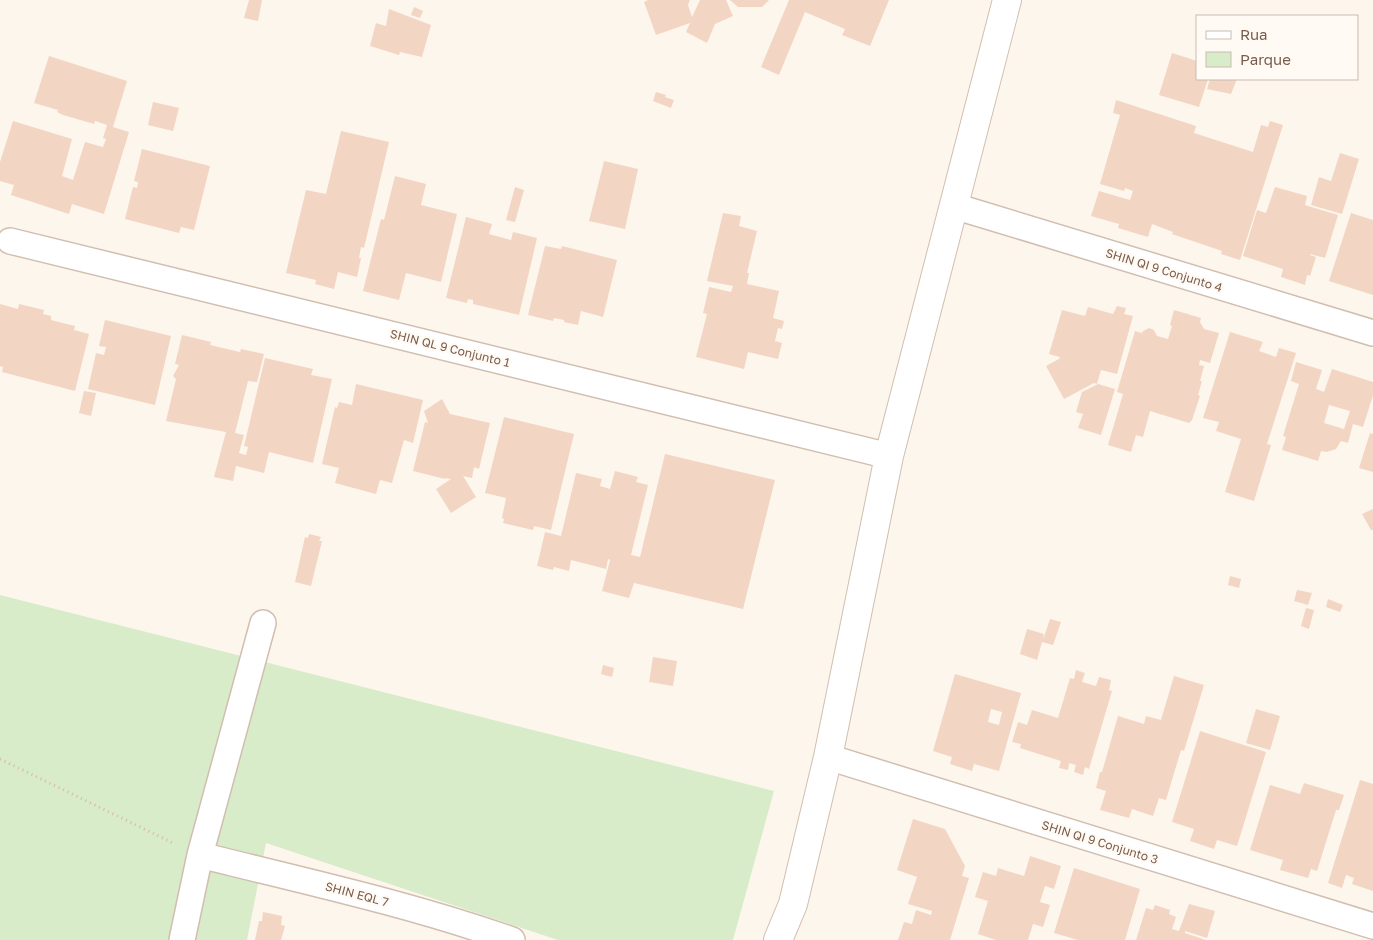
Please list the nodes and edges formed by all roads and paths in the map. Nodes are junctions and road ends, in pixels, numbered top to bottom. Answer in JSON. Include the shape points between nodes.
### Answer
{"nodes":[{"id":1,"x":1007,"y":0,"type":"edge"},
{"id":2,"x":954,"y":206,"type":"junction"},
{"id":3,"x":10,"y":241,"type":"dead end"},
{"id":4,"x":1373,"y":333,"type":"edge"},
{"id":5,"x":890,"y":456,"type":"junction"},
{"id":6,"x":263,"y":623,"type":"dead end"},
{"id":7,"x":828,"y":757,"type":"junction"},
{"id":8,"x":0,"y":759,"type":"edge"},
{"id":9,"x":200,"y":855,"type":"junction"},
{"id":10,"x":793,"y":904,"type":"junction"},
{"id":11,"x":1373,"y":926,"type":"edge"},
{"id":12,"x":182,"y":940,"type":"edge"},
{"id":13,"x":512,"y":940,"type":"edge"},
{"id":14,"x":778,"y":940,"type":"edge"},
{"id":15,"x":796,"y":940,"type":"edge"}],
"edges":[{"from":1,"to":2,"type":"street"},
{"from":2,"to":4,"type":"street","name":"SHIN QI 9 Conjunto 4"},
{"from":2,"to":5,"type":"street"},
{"from":3,"to":5,"type":"street","name":"SHIN QL 9 Conjunto 1"},
{"from":5,"to":7,"type":"street"},
{"from":6,"to":9,"type":"street"},
{"from":7,"to":10,"type":"street"},
{"from":7,"to":11,"type":"street","name":"SHIN QI 9 Conjunto 3"},
{"from":8,"to":9,"type":"path"},
{"from":9,"to":12,"type":"street"},
{"from":9,"to":13,"type":"street","name":"SHIN EQL 7","via":[[346,890]]},
{"from":10,"to":14,"type":"street"},
{"from":10,"to":15,"type":"street"}]}
